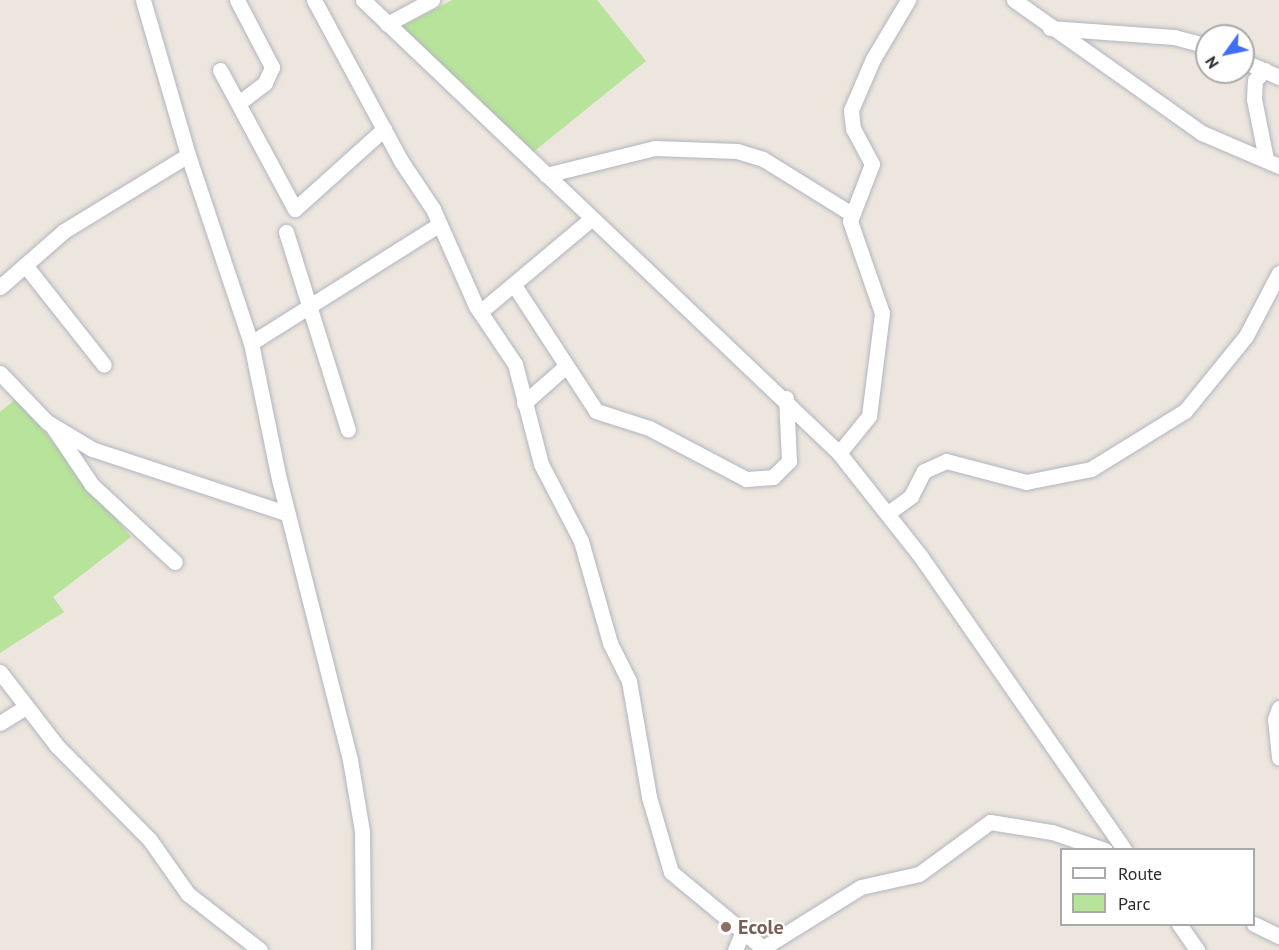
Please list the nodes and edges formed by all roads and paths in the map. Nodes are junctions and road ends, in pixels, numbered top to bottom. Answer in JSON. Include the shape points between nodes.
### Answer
{"nodes":[{"id":1,"x":143,"y":0,"type":"edge"},
{"id":2,"x":237,"y":0,"type":"edge"},
{"id":3,"x":314,"y":0,"type":"edge"},
{"id":4,"x":363,"y":0,"type":"edge"},
{"id":5,"x":432,"y":0,"type":"edge"},
{"id":6,"x":908,"y":0,"type":"edge"},
{"id":7,"x":1014,"y":0,"type":"edge"},
{"id":8,"x":387,"y":24,"type":"junction"},
{"id":9,"x":1050,"y":28,"type":"junction"},
{"id":10,"x":1195,"y":43,"type":"edge"},
{"id":11,"x":1255,"y":66,"type":"edge"},
{"id":12,"x":220,"y":70,"type":"dead end"},
{"id":13,"x":1265,"y":70,"type":"junction"},
{"id":14,"x":1279,"y":77,"type":"edge"},
{"id":15,"x":240,"y":102,"type":"junction"},
{"id":16,"x":384,"y":129,"type":"junction"},
{"id":17,"x":188,"y":155,"type":"junction"},
{"id":18,"x":1273,"y":163,"type":"edge"},
{"id":19,"x":546,"y":175,"type":"junction"},
{"id":20,"x":850,"y":213,"type":"junction"},
{"id":21,"x":592,"y":218,"type":"junction"},
{"id":22,"x":440,"y":224,"type":"junction"},
{"id":23,"x":286,"y":232,"type":"dead end"},
{"id":24,"x":25,"y":265,"type":"junction"},
{"id":25,"x":1279,"y":273,"type":"edge"},
{"id":26,"x":514,"y":285,"type":"junction"},
{"id":27,"x":0,"y":287,"type":"edge"},
{"id":28,"x":310,"y":308,"type":"junction"},
{"id":29,"x":480,"y":312,"type":"junction"},
{"id":30,"x":251,"y":343,"type":"junction"},
{"id":31,"x":104,"y":365,"type":"dead end"},
{"id":32,"x":565,"y":368,"type":"junction"},
{"id":33,"x":0,"y":373,"type":"edge"},
{"id":34,"x":786,"y":398,"type":"junction"},
{"id":35,"x":524,"y":403,"type":"junction"},
{"id":36,"x":51,"y":425,"type":"junction"},
{"id":37,"x":348,"y":430,"type":"dead end"},
{"id":38,"x":839,"y":453,"type":"junction"},
{"id":39,"x":888,"y":513,"type":"junction"},
{"id":40,"x":288,"y":514,"type":"junction"},
{"id":41,"x":174,"y":562,"type":"dead end"},
{"id":42,"x":0,"y":672,"type":"edge"},
{"id":43,"x":26,"y":707,"type":"junction"},
{"id":44,"x":1279,"y":708,"type":"edge"},
{"id":45,"x":0,"y":723,"type":"edge"},
{"id":46,"x":1279,"y":758,"type":"edge"},
{"id":47,"x":1102,"y":848,"type":"edge"},
{"id":48,"x":1124,"y":848,"type":"edge"},
{"id":49,"x":1255,"y":924,"type":"edge"},
{"id":50,"x":1180,"y":926,"type":"edge"},
{"id":51,"x":744,"y":929,"type":"junction"},
{"id":52,"x":1279,"y":936,"type":"edge"},
{"id":53,"x":260,"y":950,"type":"edge"},
{"id":54,"x":363,"y":950,"type":"edge"},
{"id":55,"x":735,"y":950,"type":"edge"},
{"id":56,"x":1197,"y":950,"type":"edge"}],
"edges":[{"from":1,"to":17,"type":"street"},
{"from":2,"to":15,"type":"street","via":[[272,67],[265,83]]},
{"from":3,"to":16,"type":"street"},
{"from":4,"to":8,"type":"street"},
{"from":5,"to":8,"type":"street"},
{"from":6,"to":20,"type":"street","via":[[873,59],[851,110],[854,129],[872,164]]},
{"from":7,"to":9,"type":"street"},
{"from":8,"to":19,"type":"street"},
{"from":9,"to":10,"type":"street"},
{"from":9,"to":18,"type":"street","via":[[1202,133]]},
{"from":11,"to":13,"type":"street"},
{"from":12,"to":15,"type":"street"},
{"from":13,"to":14,"type":"street"},
{"from":13,"to":18,"type":"street","via":[[1256,80],[1254,99]]},
{"from":15,"to":16,"type":"street","via":[[280,189],[295,209]]},
{"from":16,"to":22,"type":"street"},
{"from":17,"to":24,"type":"street","via":[[101,205]]},
{"from":17,"to":30,"type":"street"},
{"from":19,"to":20,"type":"street","via":[[655,148],[737,151],[763,159]]},
{"from":19,"to":21,"type":"street"},
{"from":20,"to":38,"type":"street","via":[[853,234],[882,314],[869,416]]},
{"from":21,"to":26,"type":"street"},
{"from":21,"to":34,"type":"street"},
{"from":22,"to":28,"type":"street"},
{"from":22,"to":29,"type":"street"},
{"from":23,"to":28,"type":"street"},
{"from":24,"to":27,"type":"street"},
{"from":24,"to":31,"type":"street"},
{"from":25,"to":39,"type":"street","via":[[1246,336],[1192,404],[1091,469],[1026,482],[946,461],[924,471],[911,496]]},
{"from":26,"to":29,"type":"street"},
{"from":26,"to":32,"type":"street","via":[[535,312]]},
{"from":28,"to":30,"type":"street"},
{"from":28,"to":37,"type":"street"},
{"from":29,"to":35,"type":"street","via":[[512,358]]},
{"from":30,"to":40,"type":"street"},
{"from":32,"to":34,"type":"street","via":[[596,411],[649,428],[700,459],[753,481],[773,477],[789,461]]},
{"from":32,"to":35,"type":"street"},
{"from":33,"to":36,"type":"street"},
{"from":34,"to":38,"type":"street"},
{"from":35,"to":51,"type":"street","via":[[541,464],[581,541],[610,643],[628,681],[667,865]]},
{"from":36,"to":40,"type":"street","via":[[101,453]]},
{"from":36,"to":41,"type":"street","via":[[92,485]]},
{"from":38,"to":39,"type":"street"},
{"from":39,"to":48,"type":"street"},
{"from":40,"to":54,"type":"street","via":[[358,803]]},
{"from":42,"to":43,"type":"street"},
{"from":43,"to":45,"type":"street"},
{"from":43,"to":53,"type":"street","via":[[62,752],[150,840],[196,902]]},
{"from":44,"to":46,"type":"street","via":[[1275,719]]},
{"from":47,"to":51,"type":"street","via":[[1053,832],[990,822],[918,874],[876,880],[847,894],[836,907],[767,948]]},
{"from":49,"to":52,"type":"street"},
{"from":50,"to":56,"type":"street"},
{"from":51,"to":55,"type":"street"}]}
